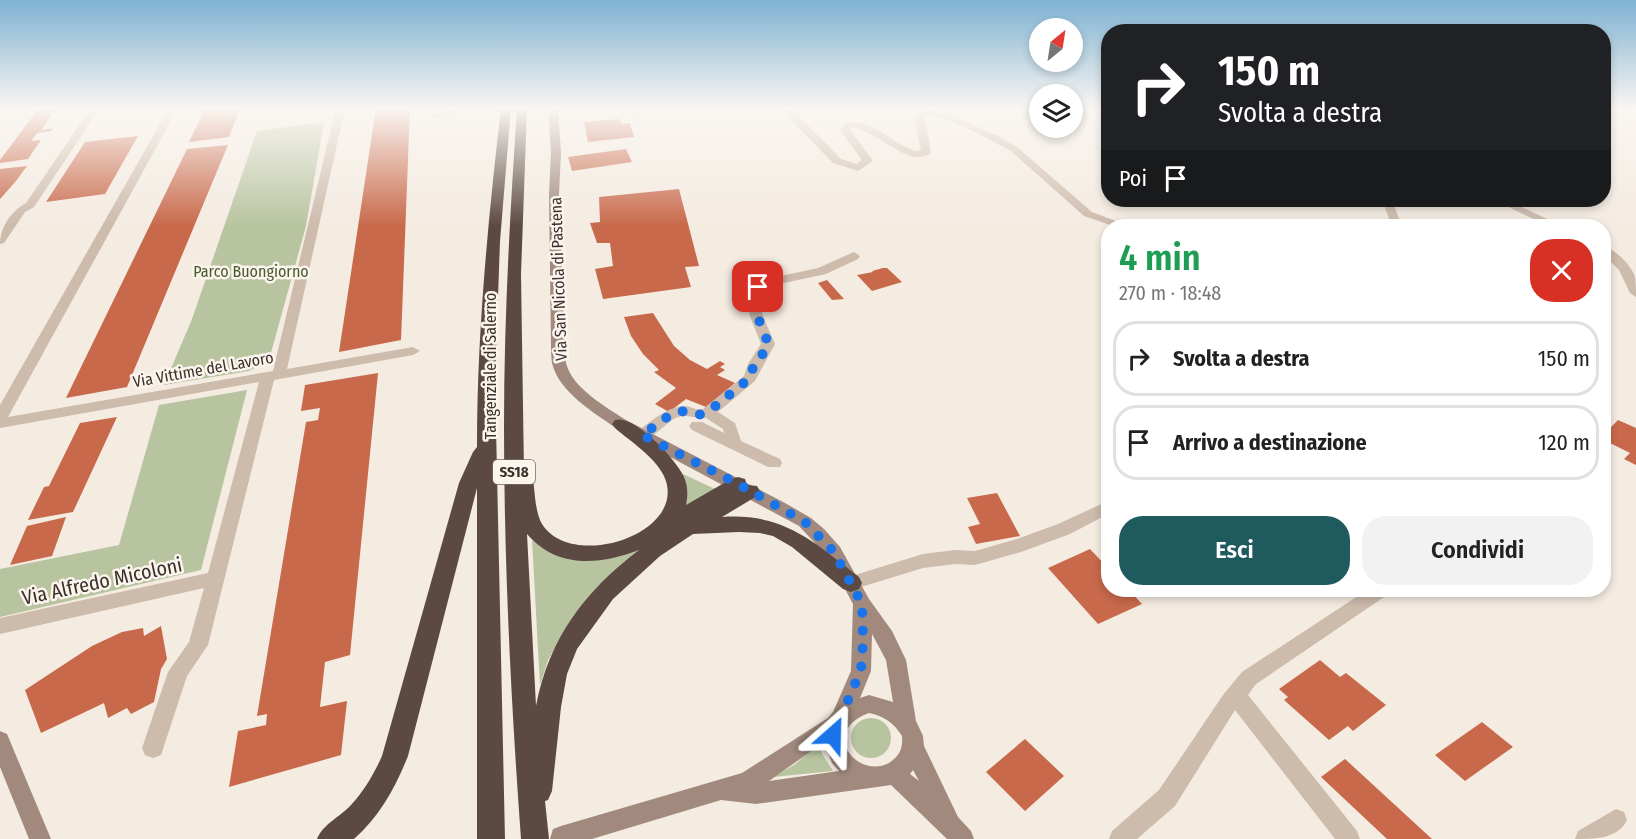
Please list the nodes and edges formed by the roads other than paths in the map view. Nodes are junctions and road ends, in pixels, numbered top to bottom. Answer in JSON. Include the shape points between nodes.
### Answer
{"nodes":[{"id":1,"x":69,"y":147,"type":"edge"},
{"id":2,"x":152,"y":147,"type":"edge"},
{"id":3,"x":332,"y":147,"type":"edge"},
{"id":4,"x":503,"y":147,"type":"edge"},
{"id":5,"x":520,"y":147,"type":"edge"},
{"id":6,"x":554,"y":147,"type":"edge"},
{"id":7,"x":824,"y":147,"type":"edge"},
{"id":8,"x":858,"y":147,"type":"edge"},
{"id":9,"x":900,"y":147,"type":"edge"},
{"id":10,"x":926,"y":147,"type":"edge"},
{"id":11,"x":1011,"y":147,"type":"edge"},
{"id":12,"x":1514,"y":207,"type":"edge"},
{"id":13,"x":1541,"y":219,"type":"edge"},
{"id":14,"x":1101,"y":220,"type":"edge"},
{"id":15,"x":0,"y":241,"type":"edge"},
{"id":16,"x":1611,"y":254,"type":"edge"},
{"id":17,"x":854,"y":256,"type":"dead end"},
{"id":18,"x":1636,"y":293,"type":"edge"},
{"id":19,"x":413,"y":351,"type":"dead end"},
{"id":20,"x":274,"y":375,"type":"junction"},
{"id":21,"x":708,"y":412,"type":"junction"},
{"id":22,"x":0,"y":418,"type":"edge"},
{"id":23,"x":0,"y":423,"type":"edge"},
{"id":24,"x":621,"y":424,"type":"junction"},
{"id":25,"x":513,"y":426,"type":"junction"},
{"id":26,"x":697,"y":426,"type":"dead end"},
{"id":27,"x":642,"y":435,"type":"junction"},
{"id":28,"x":485,"y":444,"type":"junction"},
{"id":29,"x":734,"y":444,"type":"junction"},
{"id":30,"x":774,"y":463,"type":"dead end"},
{"id":31,"x":744,"y":488,"type":"junction"},
{"id":32,"x":1101,"y":510,"type":"edge"},
{"id":33,"x":689,"y":529,"type":"junction"},
{"id":34,"x":660,"y":530,"type":"junction"},
{"id":35,"x":214,"y":579,"type":"junction"},
{"id":36,"x":851,"y":583,"type":"junction"},
{"id":37,"x":1370,"y":597,"type":"edge"},
{"id":38,"x":862,"y":604,"type":"junction"},
{"id":39,"x":0,"y":627,"type":"edge"},
{"id":40,"x":1235,"y":694,"type":"junction"},
{"id":41,"x":840,"y":720,"type":"junction"},
{"id":42,"x":906,"y":721,"type":"junction"},
{"id":43,"x":0,"y":741,"type":"edge"},
{"id":44,"x":912,"y":744,"type":"junction"},
{"id":45,"x":153,"y":748,"type":"dead end"},
{"id":46,"x":888,"y":775,"type":"junction"},
{"id":47,"x":718,"y":792,"type":"junction"},
{"id":48,"x":1616,"y":820,"type":"dead end"},
{"id":49,"x":958,"y":833,"type":"edge"},
{"id":50,"x":544,"y":837,"type":"edge"},
{"id":51,"x":40,"y":839,"type":"edge"},
{"id":52,"x":331,"y":839,"type":"edge"},
{"id":53,"x":492,"y":839,"type":"edge"},
{"id":54,"x":1120,"y":839,"type":"edge"},
{"id":55,"x":1349,"y":839,"type":"edge"},
{"id":56,"x":1586,"y":839,"type":"edge"}],
"edges":[{"from":1,"to":15,"type":"street"},
{"from":2,"to":22,"type":"street"},
{"from":3,"to":20,"type":"street"},
{"from":4,"to":28,"type":"highway","name":"Tangenziale di Salerno","number":"SS18","via":[[490,291]]},
{"from":5,"to":25,"type":"highway","name":"Tangenziale di Salerno","number":"SS18"},
{"from":6,"to":24,"type":"street","name":"Via San Nicola di Pastena","via":[[559,363],[567,381],[582,396]]},
{"from":7,"to":8,"type":"street","via":[[837,161],[858,168],[868,161]]},
{"from":9,"to":10,"type":"street","via":[[920,154],[926,153]]},
{"from":11,"to":14,"type":"street","via":[[1088,214]]},
{"from":12,"to":13,"type":"street"},
{"from":16,"to":18,"type":"street","via":[[1621,264]]},
{"from":17,"to":21,"type":"street","via":[[822,271],[758,287],[753,304],[767,349],[758,358],[750,378]]},
{"from":19,"to":20,"type":"street","name":"Via Vittime del Lavoro"},
{"from":20,"to":23,"type":"street","name":"Via Vittime del Lavoro"},
{"from":20,"to":35,"type":"street"},
{"from":21,"to":27,"type":"street","via":[[673,413]]},
{"from":21,"to":29,"type":"street","via":[[730,427]]},
{"from":24,"to":27,"type":"street","name":"Via San Nicola di Pastena"},
{"from":24,"to":34,"type":"highway","via":[[673,472],[678,486],[677,504]]},
{"from":25,"to":34,"type":"highway","via":[[532,526],[543,538],[559,548],[594,554],[636,544]]},
{"from":25,"to":50,"type":"highway","name":"Tangenziale di Salerno","number":"SS18","via":[[523,694]]},
{"from":26,"to":29,"type":"street"},
{"from":27,"to":31,"type":"street","name":"Via San Nicola di Pastena"},
{"from":28,"to":52,"type":"highway","via":[[469,483],[386,781],[368,806]]},
{"from":28,"to":53,"type":"highway","name":"Tangenziale di Salerno","number":"SS18"},
{"from":29,"to":30,"type":"street"},
{"from":31,"to":33,"type":"highway"},
{"from":31,"to":34,"type":"highway"},
{"from":31,"to":36,"type":"street","name":"Via San Nicola di Pastena","via":[[805,522],[834,552]]},
{"from":32,"to":36,"type":"street","via":[[1022,545],[975,558],[923,561]]},
{"from":33,"to":36,"type":"highway","via":[[723,524],[780,531]]},
{"from":33,"to":50,"type":"highway","via":[[668,540],[620,580],[570,637],[559,662],[544,736]]},
{"from":35,"to":39,"type":"street","name":"Via Alfredo Micoloni"},
{"from":35,"to":45,"type":"street","via":[[198,645],[178,672]]},
{"from":36,"to":38,"type":"street","name":"Via San Nicola di Pastena"},
{"from":37,"to":40,"type":"street","via":[[1249,678]]},
{"from":38,"to":41,"type":"street","name":"Via San Nicola di Pastena","via":[[861,670]]},
{"from":38,"to":42,"type":"street","name":"Via San Nicola di Pastena","via":[[877,622],[896,660]]},
{"from":40,"to":54,"type":"street","via":[[1167,798]]},
{"from":40,"to":55,"type":"street"},
{"from":41,"to":42,"type":"street","via":[[859,705],[880,705],[899,713]]},
{"from":41,"to":46,"type":"street","via":[[833,735],[834,746],[846,767],[864,775]]},
{"from":41,"to":47,"type":"street","via":[[807,739],[766,772]]},
{"from":42,"to":44,"type":"street"},
{"from":43,"to":51,"type":"street"},
{"from":44,"to":46,"type":"street","via":[[908,760]]},
{"from":44,"to":49,"type":"street"},
{"from":46,"to":47,"type":"street","via":[[756,793]]},
{"from":46,"to":49,"type":"street"},
{"from":47,"to":50,"type":"street"},
{"from":48,"to":56,"type":"street"}]}
